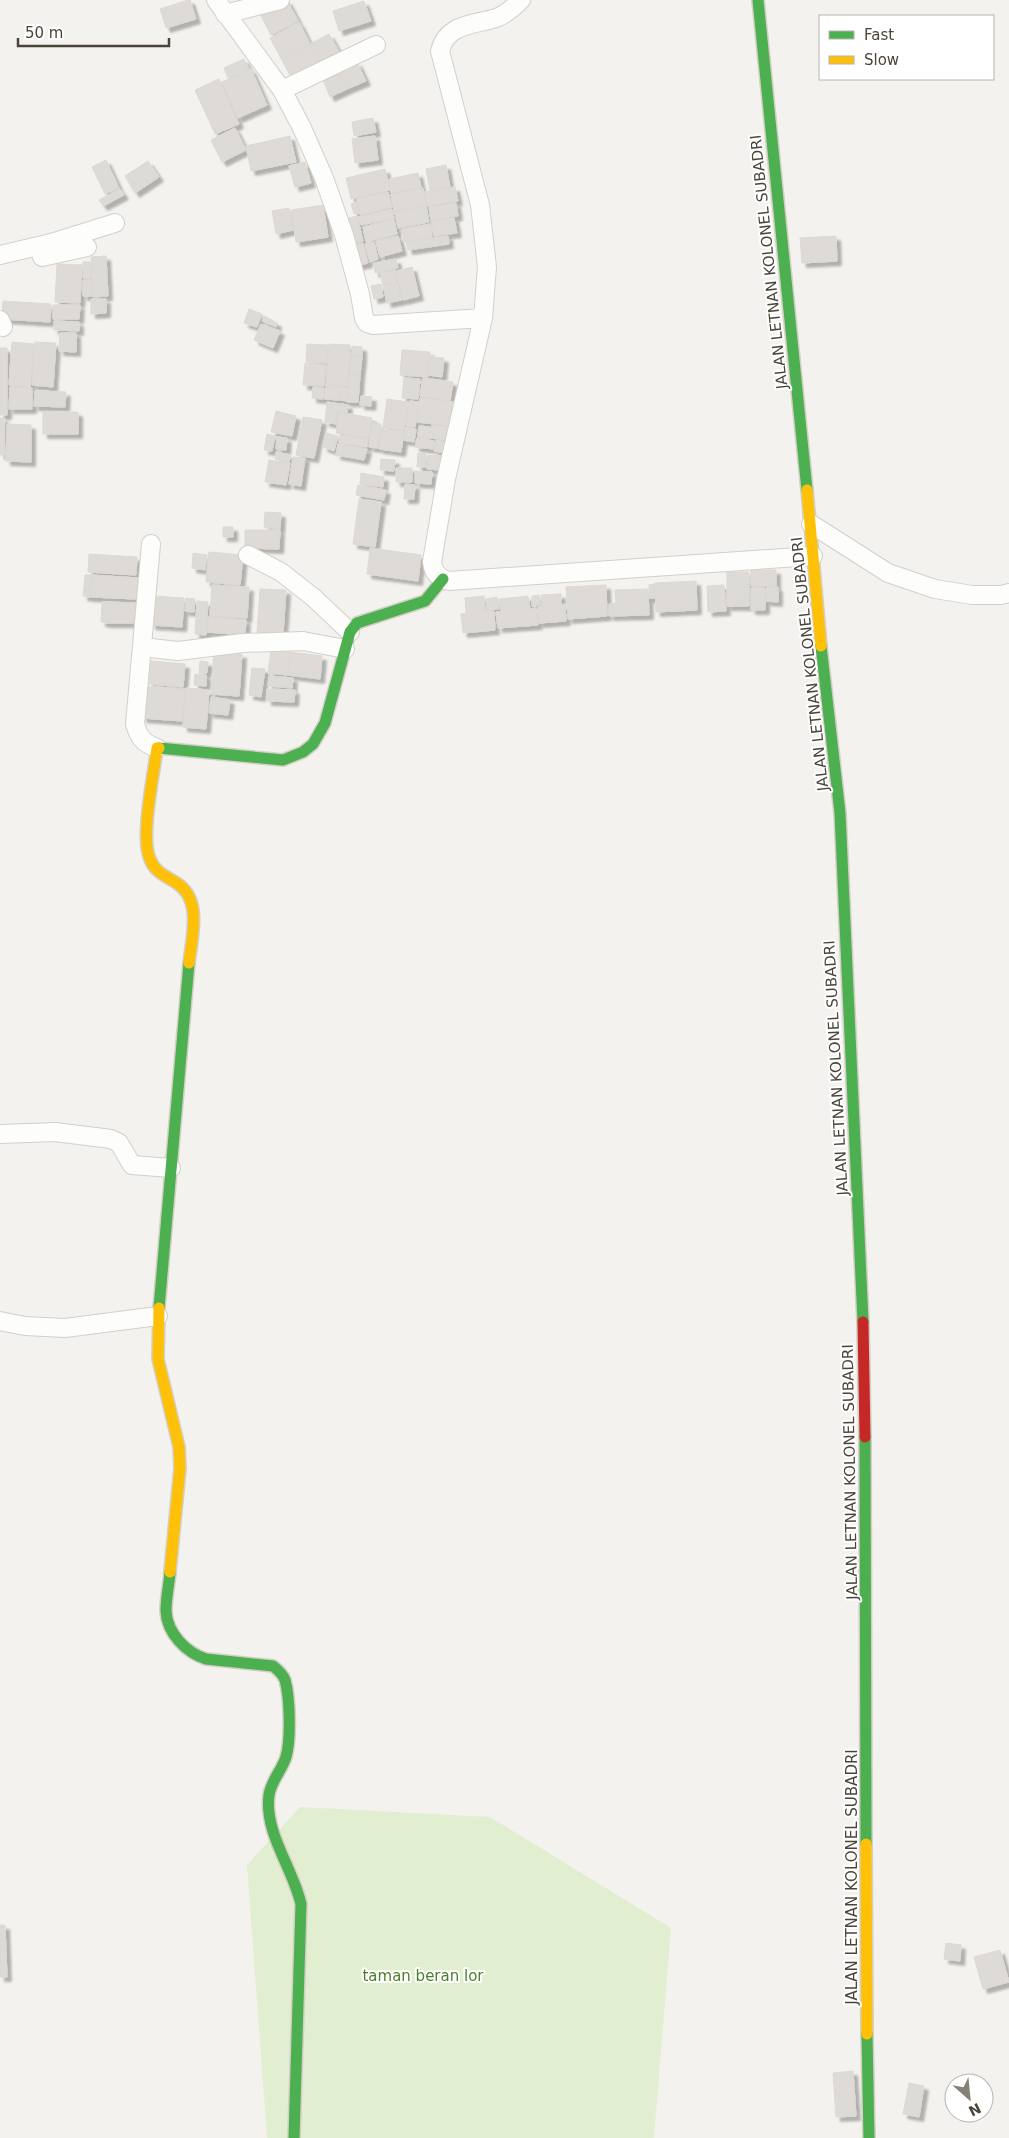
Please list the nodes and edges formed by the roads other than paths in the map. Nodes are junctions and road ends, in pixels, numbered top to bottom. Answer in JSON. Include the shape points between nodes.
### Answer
{"nodes":[{"id":1,"x":280,"y":0,"type":"edge"},
{"id":2,"x":521,"y":0,"type":"edge"},
{"id":3,"x":758,"y":0,"type":"edge"},
{"id":4,"x":221,"y":7,"type":"edge"},
{"id":5,"x":376,"y":45,"type":"dead end"},
{"id":6,"x":282,"y":90,"type":"junction"},
{"id":7,"x":115,"y":223,"type":"dead end"},
{"id":8,"x":88,"y":247,"type":"dead end"},
{"id":9,"x":0,"y":255,"type":"edge"},
{"id":10,"x":0,"y":266,"type":"edge"},
{"id":11,"x":483,"y":318,"type":"junction"},
{"id":12,"x":811,"y":524,"type":"junction"},
{"id":13,"x":151,"y":544,"type":"dead end"},
{"id":14,"x":248,"y":556,"type":"dead end"},
{"id":15,"x":813,"y":556,"type":"junction"},
{"id":16,"x":443,"y":580,"type":"junction"},
{"id":17,"x":1009,"y":593,"type":"edge"},
{"id":18,"x":350,"y":632,"type":"junction"},
{"id":19,"x":142,"y":647,"type":"junction"},
{"id":20,"x":345,"y":649,"type":"junction"},
{"id":21,"x":157,"y":748,"type":"junction"},
{"id":22,"x":0,"y":1134,"type":"edge"},
{"id":23,"x":171,"y":1168,"type":"junction"},
{"id":24,"x":158,"y":1316,"type":"junction"},
{"id":25,"x":0,"y":1321,"type":"edge"},
{"id":26,"x":294,"y":2138,"type":"edge"},
{"id":27,"x":870,"y":2138,"type":"edge"}],
"edges":[{"from":1,"to":4,"type":"street"},
{"from":2,"to":11,"type":"street","via":[[498,17],[450,32],[440,51],[480,205],[487,267]]},
{"from":3,"to":12,"type":"main road","name":"JALAN LETNAN KOLONEL SUBADRI"},
{"from":4,"to":6,"type":"street"},
{"from":5,"to":6,"type":"street"},
{"from":6,"to":11,"type":"street","via":[[324,178],[344,235],[367,322],[373,325]]},
{"from":7,"to":9,"type":"street"},
{"from":8,"to":10,"type":"street"},
{"from":11,"to":16,"type":"street","via":[[446,479],[432,562],[436,574]]},
{"from":12,"to":15,"type":"main road","name":"JALAN LETNAN KOLONEL SUBADRI"},
{"from":12,"to":17,"type":"street","via":[[888,573],[935,589],[972,595]]},
{"from":13,"to":19,"type":"street"},
{"from":14,"to":18,"type":"street","via":[[281,572]]},
{"from":15,"to":16,"type":"street"},
{"from":15,"to":27,"type":"main road","name":"JALAN LETNAN KOLONEL SUBADRI","via":[[840,814],[865,1368]]},
{"from":16,"to":18,"type":"main road","via":[[425,601],[356,623]]},
{"from":18,"to":20,"type":"main road"},
{"from":19,"to":20,"type":"street","via":[[178,651],[243,643],[303,641]]},
{"from":19,"to":21,"type":"street","via":[[136,724],[145,743]]},
{"from":20,"to":21,"type":"main road","via":[[323,730],[313,745],[297,756],[283,760]]},
{"from":21,"to":23,"type":"main road","via":[[147,831],[151,862],[162,874],[188,890],[194,910]]},
{"from":22,"to":23,"type":"street","via":[[36,1132],[111,1139],[120,1142],[132,1165]]},
{"from":23,"to":24,"type":"main road"},
{"from":24,"to":25,"type":"street","via":[[65,1328]]},
{"from":24,"to":26,"type":"main road","via":[[158,1359],[179,1448],[180,1468],[166,1613],[182,1646],[191,1653],[204,1659],[273,1666],[286,1681],[288,1751],[269,1794],[268,1806],[270,1824],[302,1904]]}]}
